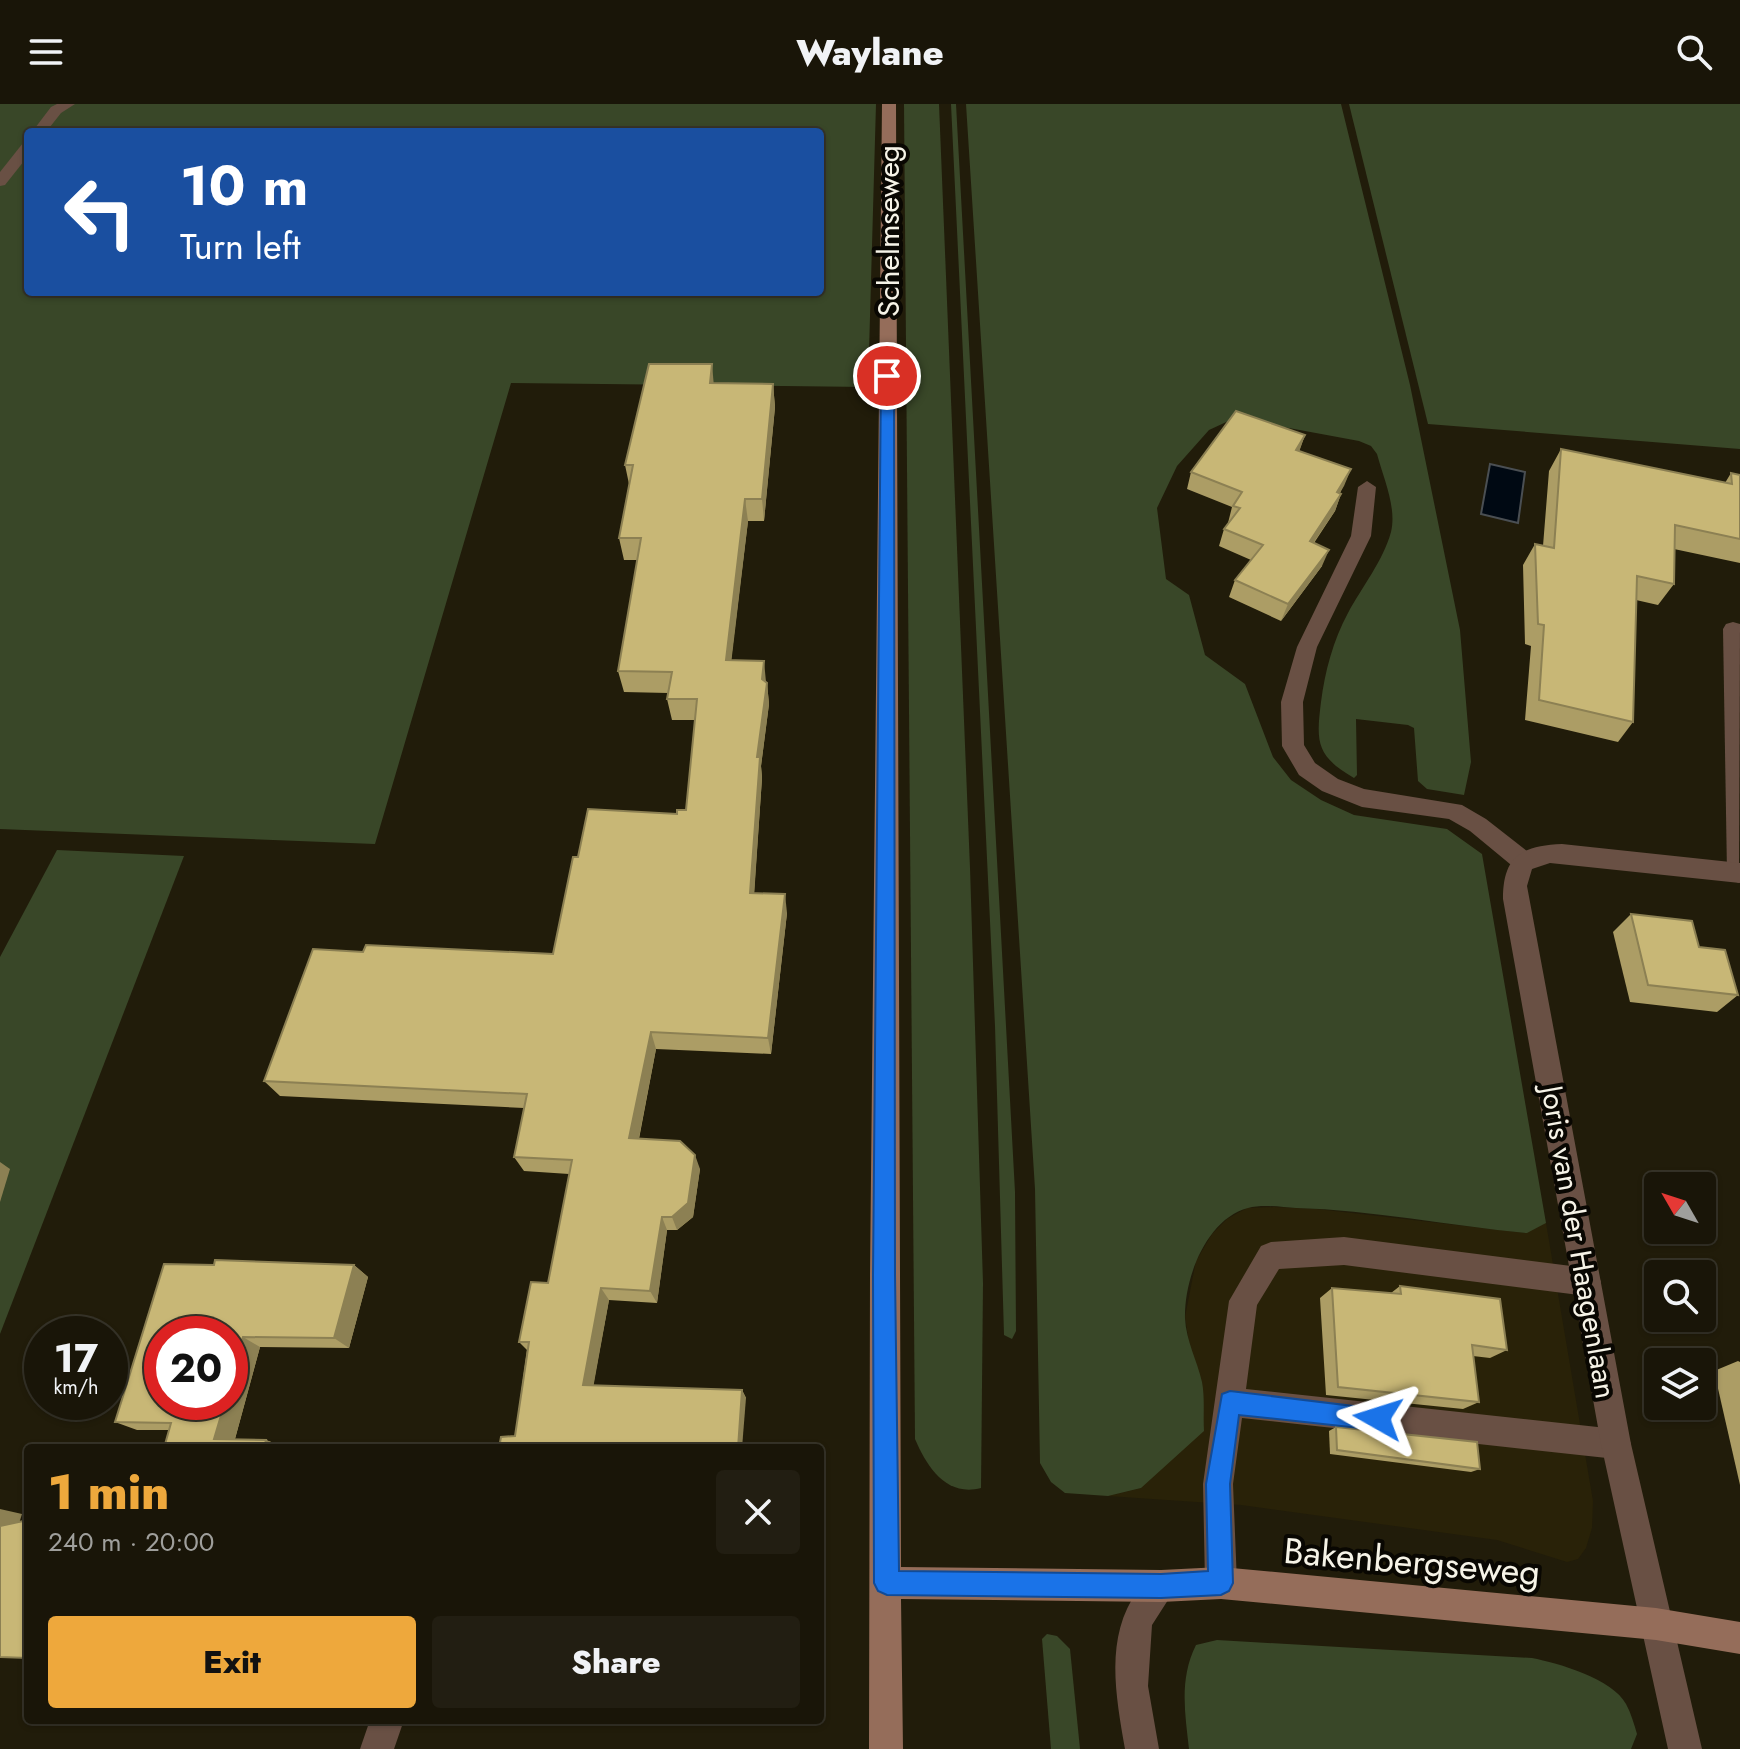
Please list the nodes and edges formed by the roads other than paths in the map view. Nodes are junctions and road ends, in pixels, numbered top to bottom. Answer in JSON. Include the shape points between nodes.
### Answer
{"nodes":[{"id":1,"x":68,"y":104,"type":"edge"},
{"id":2,"x":889,"y":104,"type":"edge"},
{"id":3,"x":42,"y":128,"type":"edge"},
{"id":4,"x":24,"y":151,"type":"edge"},
{"id":5,"x":0,"y":182,"type":"edge"},
{"id":6,"x":1367,"y":487,"type":"dead end"},
{"id":7,"x":1733,"y":629,"type":"dead end"},
{"id":8,"x":1524,"y":862,"type":"junction"},
{"id":9,"x":1740,"y":873,"type":"edge"},
{"id":10,"x":1587,"y":1282,"type":"junction"},
{"id":11,"x":1230,"y":1402,"type":"junction"},
{"id":12,"x":1616,"y":1444,"type":"junction"},
{"id":13,"x":887,"y":1583,"type":"junction"},
{"id":14,"x":1221,"y":1583,"type":"junction"},
{"id":15,"x":1161,"y":1586,"type":"junction"},
{"id":16,"x":1656,"y":1624,"type":"junction"},
{"id":17,"x":1740,"y":1638,"type":"edge"},
{"id":18,"x":386,"y":1724,"type":"edge"},
{"id":19,"x":377,"y":1749,"type":"edge"},
{"id":20,"x":886,"y":1749,"type":"edge"},
{"id":21,"x":1142,"y":1749,"type":"edge"},
{"id":22,"x":1685,"y":1749,"type":"edge"}],
"edges":[{"from":1,"to":3,"type":"street"},
{"from":2,"to":13,"type":"main road","name":"Schelmseweg"},
{"from":4,"to":5,"type":"street"},
{"from":6,"to":8,"type":"street","via":[[1361,536],[1307,647],[1292,702],[1293,746],[1307,769],[1330,785],[1362,798],[1454,811]]},
{"from":7,"to":9,"type":"street"},
{"from":8,"to":9,"type":"street","via":[[1540,854],[1562,853]]},
{"from":8,"to":10,"type":"street","name":"Joris van der Haagenlaan","via":[[1513,877],[1515,899]]},
{"from":10,"to":11,"type":"street","via":[[1344,1251],[1271,1256],[1243,1301]]},
{"from":10,"to":12,"type":"street","name":"Joris van der Haagenlaan"},
{"from":11,"to":12,"type":"street"},
{"from":11,"to":14,"type":"street","via":[[1218,1484]]},
{"from":12,"to":16,"type":"street","name":"Joris van der Haagenlaan"},
{"from":13,"to":15,"type":"main road","name":"Bakenbergseweg"},
{"from":13,"to":20,"type":"main road","name":"Schelmseweg"},
{"from":14,"to":15,"type":"main road","name":"Bakenbergseweg"},
{"from":14,"to":16,"type":"main road","name":"Bakenbergseweg"},
{"from":15,"to":21,"type":"street","via":[[1136,1620],[1131,1686]]},
{"from":16,"to":17,"type":"main road","name":"Bakenbergseweg"},
{"from":16,"to":22,"type":"street"},
{"from":18,"to":19,"type":"street"}]}
